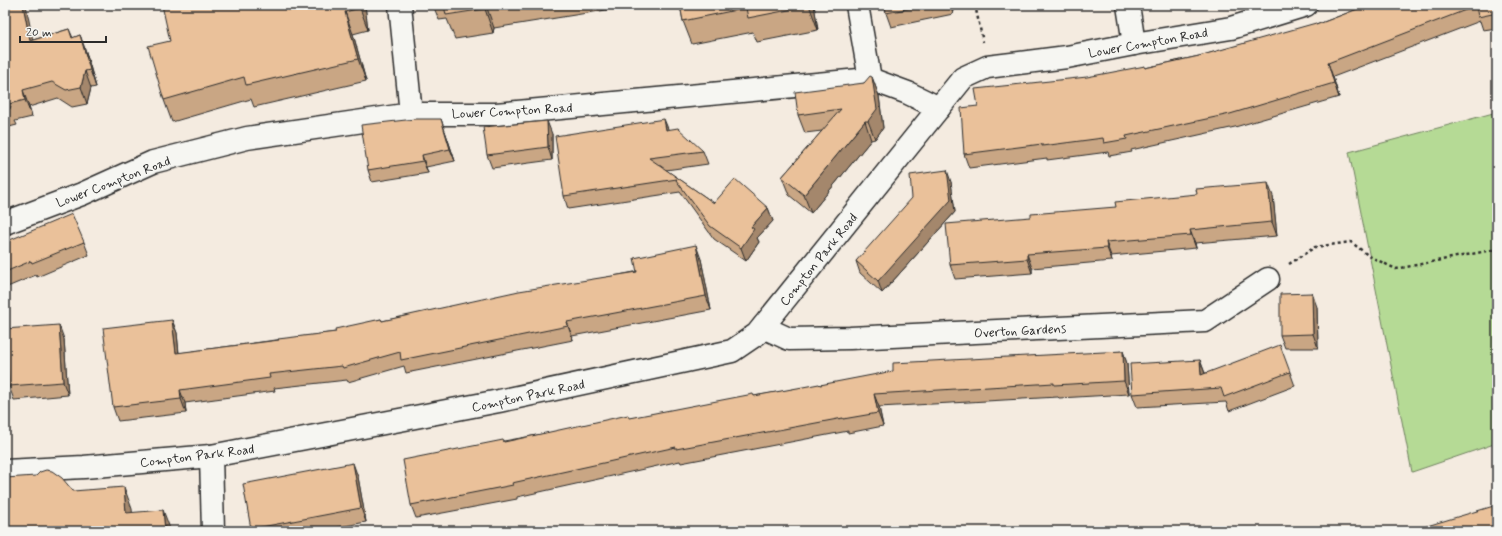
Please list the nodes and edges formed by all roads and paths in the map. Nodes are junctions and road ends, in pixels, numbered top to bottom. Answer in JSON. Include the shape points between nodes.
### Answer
{"nodes":[{"id":1,"x":400,"y":5,"type":"edge"},
{"id":2,"x":857,"y":5,"type":"edge"},
{"id":3,"x":975,"y":5,"type":"edge"},
{"id":4,"x":1128,"y":5,"type":"edge"},
{"id":5,"x":1306,"y":5,"type":"edge"},
{"id":6,"x":1134,"y":44,"type":"junction"},
{"id":7,"x":988,"y":67,"type":"junction"},
{"id":8,"x":870,"y":78,"type":"junction"},
{"id":9,"x":938,"y":108,"type":"junction"},
{"id":10,"x":411,"y":114,"type":"junction"},
{"id":11,"x":5,"y":223,"type":"edge"},
{"id":12,"x":1497,"y":249,"type":"edge"},
{"id":13,"x":1268,"y":279,"type":"joint"},
{"id":14,"x":763,"y":327,"type":"junction"},
{"id":15,"x":211,"y":456,"type":"junction"},
{"id":16,"x":5,"y":471,"type":"edge"},
{"id":17,"x":213,"y":531,"type":"edge"}],
"edges":[{"from":1,"to":10,"type":"street"},
{"from":2,"to":8,"type":"street"},
{"from":3,"to":7,"type":"path"},
{"from":4,"to":6,"type":"street"},
{"from":5,"to":6,"type":"street","name":"Lower Compton Road","via":[[1231,28]]},
{"from":6,"to":7,"type":"street","name":"Lower Compton Road","via":[[1066,57]]},
{"from":7,"to":9,"type":"street","name":"Lower Compton Road","via":[[963,78]]},
{"from":8,"to":9,"type":"street","name":"Lower Compton Road"},
{"from":8,"to":10,"type":"street","name":"Lower Compton Road","via":[[496,114]]},
{"from":9,"to":14,"type":"street","name":"Compton Park Road"},
{"from":10,"to":11,"type":"street","name":"Lower Compton Road","via":[[247,138],[153,162],[82,194]]},
{"from":12,"to":13,"type":"path","via":[[1396,269],[1369,256],[1351,242],[1315,247]]},
{"from":13,"to":14,"type":"street","name":"Overton Gardens","via":[[1205,321],[804,339],[789,339]]},
{"from":14,"to":15,"type":"street","name":"Compton Park Road","via":[[732,351],[484,404]]},
{"from":15,"to":16,"type":"street","name":"Compton Park Road"},
{"from":15,"to":17,"type":"street"}]}
